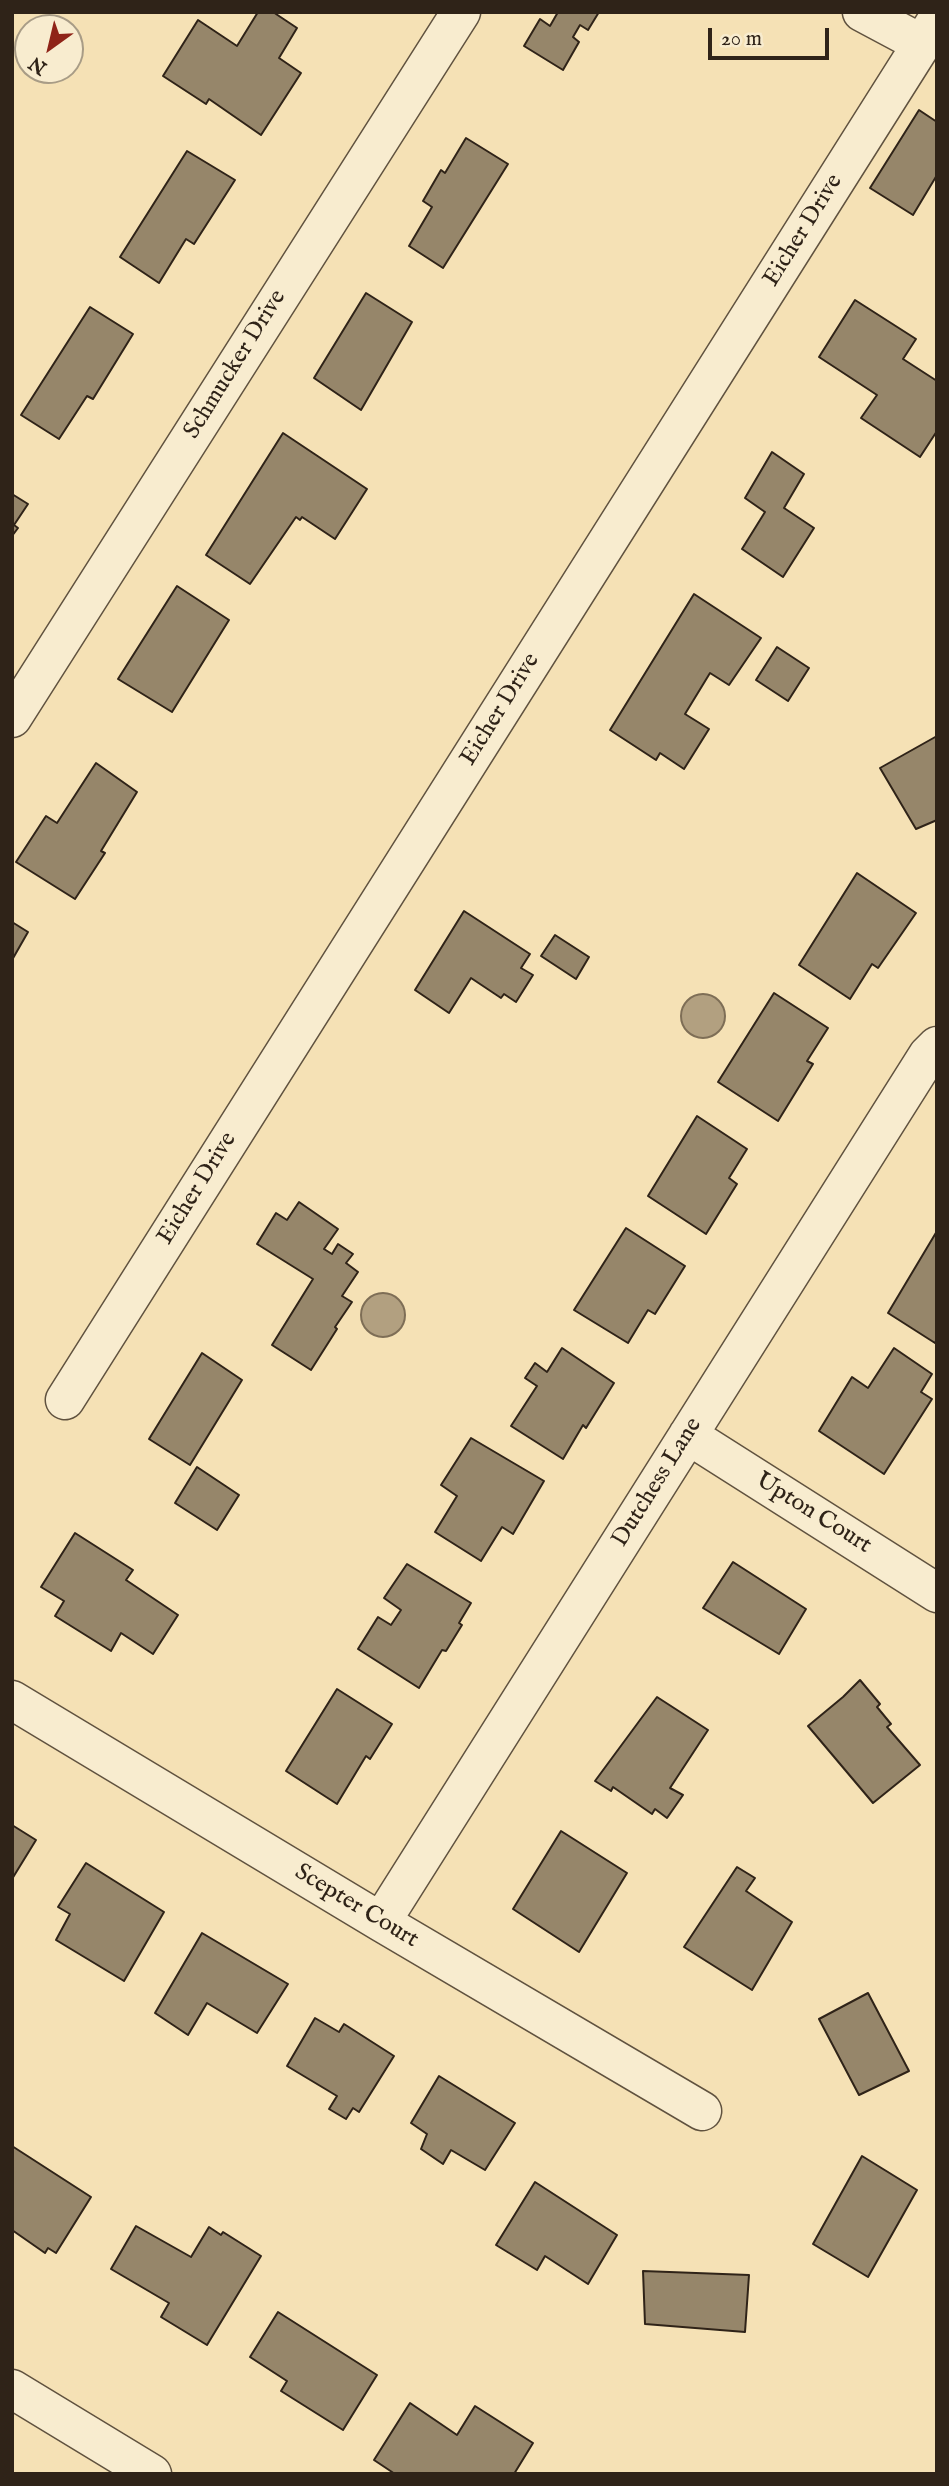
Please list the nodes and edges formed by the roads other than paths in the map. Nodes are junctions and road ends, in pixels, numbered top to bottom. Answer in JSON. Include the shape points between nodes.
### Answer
{"nodes":[{"id":1,"x":461,"y":12,"type":"edge"},
{"id":2,"x":862,"y":12,"type":"edge"},
{"id":3,"x":929,"y":32,"type":"edge"},
{"id":4,"x":12,"y":718,"type":"edge"},
{"id":5,"x":937,"y":1046,"type":"edge"},
{"id":6,"x":65,"y":1400,"type":"dead end"},
{"id":7,"x":688,"y":1435,"type":"junction"},
{"id":8,"x":937,"y":1592,"type":"edge"},
{"id":9,"x":12,"y":1700,"type":"edge"},
{"id":10,"x":382,"y":1922,"type":"junction"},
{"id":11,"x":702,"y":2111,"type":"dead end"},
{"id":12,"x":12,"y":2389,"type":"edge"},
{"id":13,"x":152,"y":2474,"type":"edge"}],
"edges":[{"from":1,"to":4,"type":"street","name":"Schmucker Drive"},
{"from":2,"to":3,"type":"street"},
{"from":3,"to":6,"type":"street","name":"Eicher Drive"},
{"from":5,"to":7,"type":"street","name":"Dutchess Lane"},
{"from":7,"to":8,"type":"street","name":"Upton Court"},
{"from":7,"to":10,"type":"street","name":"Dutchess Lane"},
{"from":9,"to":10,"type":"street","name":"Scepter Court"},
{"from":10,"to":11,"type":"street","name":"Scepter Court"},
{"from":12,"to":13,"type":"street"}]}
